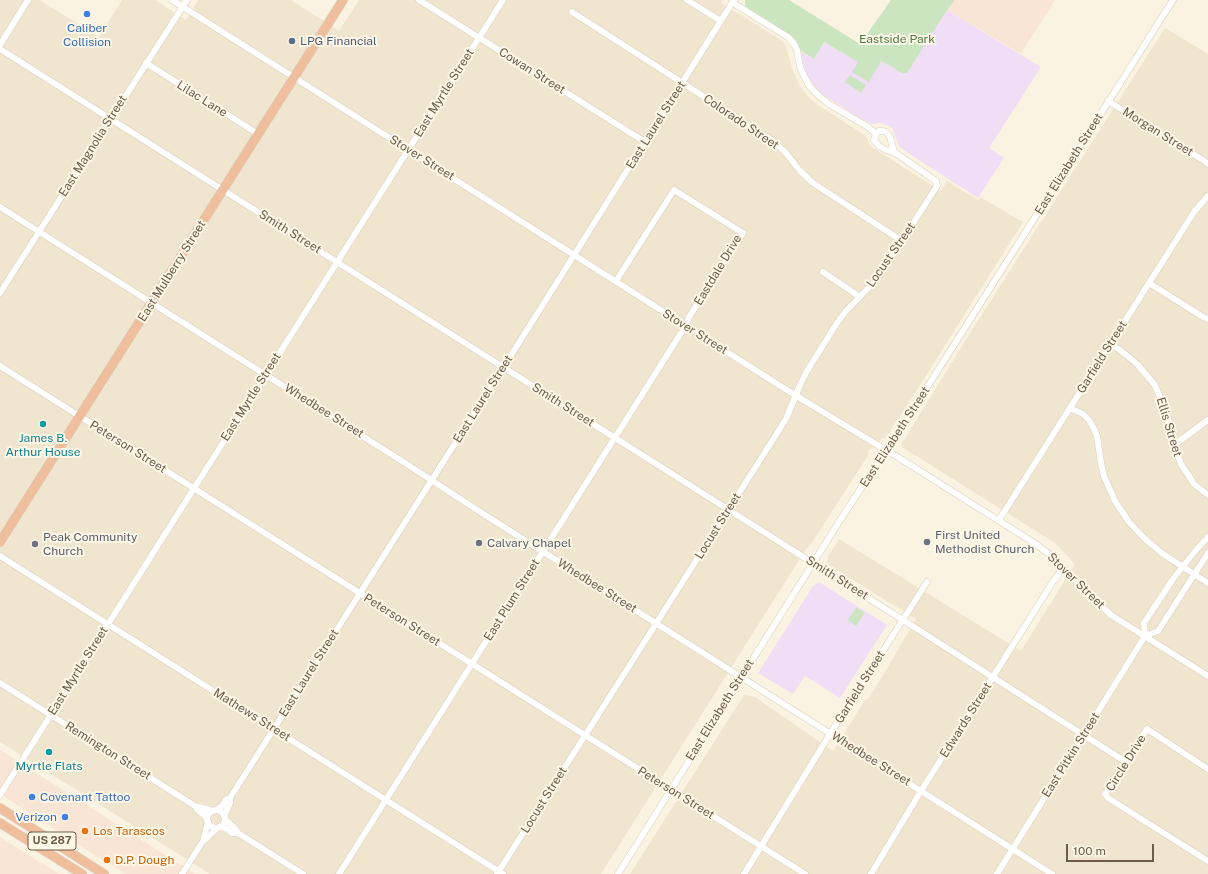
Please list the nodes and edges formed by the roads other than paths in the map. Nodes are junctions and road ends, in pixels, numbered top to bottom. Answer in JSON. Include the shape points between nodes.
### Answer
{"nodes":[{"id":1,"x":28,"y":0,"type":"edge"},
{"id":2,"x":172,"y":0,"type":"edge"},
{"id":3,"x":187,"y":0,"type":"edge"},
{"id":4,"x":343,"y":0,"type":"edge"},
{"id":5,"x":419,"y":0,"type":"edge"},
{"id":6,"x":503,"y":0,"type":"edge"},
{"id":7,"x":687,"y":0,"type":"edge"},
{"id":8,"x":1173,"y":0,"type":"edge"},
{"id":9,"x":734,"y":1,"type":"edge"},
{"id":10,"x":183,"y":7,"type":"junction"},
{"id":11,"x":572,"y":12,"type":"dead end"},
{"id":12,"x":721,"y":21,"type":"junction"},
{"id":13,"x":479,"y":38,"type":"junction"},
{"id":14,"x":0,"y":45,"type":"edge"},
{"id":15,"x":0,"y":49,"type":"edge"},
{"id":16,"x":146,"y":63,"type":"junction"},
{"id":17,"x":294,"y":77,"type":"junction"},
{"id":18,"x":682,"y":83,"type":"junction"},
{"id":19,"x":1108,"y":101,"type":"junction"},
{"id":20,"x":111,"y":119,"type":"junction"},
{"id":21,"x":258,"y":134,"type":"junction"},
{"id":22,"x":876,"y":134,"type":"junction"},
{"id":23,"x":645,"y":142,"type":"junction"},
{"id":24,"x":408,"y":150,"type":"junction"},
{"id":25,"x":894,"y":152,"type":"junction"},
{"id":26,"x":1208,"y":164,"type":"edge"},
{"id":27,"x":223,"y":190,"type":"junction"},
{"id":28,"x":1208,"y":196,"type":"edge"},
{"id":29,"x":0,"y":207,"type":"edge"},
{"id":30,"x":39,"y":232,"type":"junction"},
{"id":31,"x":902,"y":240,"type":"junction"},
{"id":32,"x":574,"y":255,"type":"junction"},
{"id":33,"x":337,"y":262,"type":"junction"},
{"id":34,"x":823,"y":272,"type":"dead end"},
{"id":35,"x":616,"y":281,"type":"junction"},
{"id":36,"x":1149,"y":283,"type":"junction"},
{"id":37,"x":0,"y":293,"type":"edge"},
{"id":38,"x":860,"y":297,"type":"junction"},
{"id":39,"x":152,"y":302,"type":"junction"},
{"id":40,"x":1208,"y":319,"type":"edge"},
{"id":41,"x":686,"y":326,"type":"junction"},
{"id":42,"x":1110,"y":344,"type":"junction"},
{"id":43,"x":0,"y":366,"type":"edge"},
{"id":44,"x":504,"y":367,"type":"junction"},
{"id":45,"x":266,"y":375,"type":"junction"},
{"id":46,"x":796,"y":395,"type":"junction"},
{"id":47,"x":1070,"y":408,"type":"junction"},
{"id":48,"x":79,"y":416,"type":"junction"},
{"id":49,"x":1208,"y":420,"type":"edge"},
{"id":50,"x":615,"y":438,"type":"junction"},
{"id":51,"x":1174,"y":445,"type":"junction"},
{"id":52,"x":886,"y":451,"type":"junction"},
{"id":53,"x":432,"y":480,"type":"junction"},
{"id":54,"x":194,"y":489,"type":"junction"},
{"id":55,"x":1208,"y":495,"type":"edge"},
{"id":56,"x":728,"y":510,"type":"junction"},
{"id":57,"x":999,"y":520,"type":"junction"},
{"id":58,"x":1208,"y":537,"type":"edge"},
{"id":59,"x":0,"y":542,"type":"edge"},
{"id":60,"x":543,"y":551,"type":"junction"},
{"id":61,"x":1208,"y":553,"type":"edge"},
{"id":62,"x":0,"y":556,"type":"edge"},
{"id":63,"x":813,"y":564,"type":"junction"},
{"id":64,"x":1183,"y":567,"type":"junction"},
{"id":65,"x":1064,"y":568,"type":"junction"},
{"id":66,"x":1194,"y":574,"type":"junction"},
{"id":67,"x":927,"y":582,"type":"dead end"},
{"id":68,"x":1208,"y":583,"type":"edge"},
{"id":69,"x":360,"y":593,"type":"junction"},
{"id":70,"x":903,"y":620,"type":"junction"},
{"id":71,"x":656,"y":623,"type":"junction"},
{"id":72,"x":108,"y":624,"type":"junction"},
{"id":73,"x":1145,"y":636,"type":"junction"},
{"id":74,"x":472,"y":664,"type":"junction"},
{"id":75,"x":741,"y":676,"type":"junction"},
{"id":76,"x":1208,"y":676,"type":"edge"},
{"id":77,"x":993,"y":678,"type":"junction"},
{"id":78,"x":0,"y":683,"type":"edge"},
{"id":79,"x":51,"y":715,"type":"junction"},
{"id":80,"x":274,"y":729,"type":"junction"},
{"id":81,"x":830,"y":734,"type":"junction"},
{"id":82,"x":585,"y":735,"type":"junction"},
{"id":83,"x":1083,"y":736,"type":"junction"},
{"id":84,"x":1126,"y":762,"type":"junction"},
{"id":85,"x":1208,"y":769,"type":"edge"},
{"id":86,"x":671,"y":789,"type":"junction"},
{"id":87,"x":921,"y":791,"type":"junction"},
{"id":88,"x":0,"y":795,"type":"edge"},
{"id":89,"x":230,"y":798,"type":"junction"},
{"id":90,"x":386,"y":800,"type":"junction"},
{"id":91,"x":195,"y":806,"type":"junction"},
{"id":92,"x":0,"y":808,"type":"edge"},
{"id":93,"x":214,"y":811,"type":"junction"},
{"id":94,"x":0,"y":816,"type":"edge"},
{"id":95,"x":225,"y":818,"type":"junction"},
{"id":96,"x":208,"y":820,"type":"junction"},
{"id":97,"x":0,"y":823,"type":"edge"},
{"id":98,"x":218,"y":828,"type":"junction"},
{"id":99,"x":238,"y":833,"type":"junction"},
{"id":100,"x":43,"y":836,"type":"junction"},
{"id":101,"x":203,"y":841,"type":"junction"},
{"id":102,"x":761,"y":847,"type":"junction"},
{"id":103,"x":1013,"y":849,"type":"junction"},
{"id":104,"x":1208,"y":861,"type":"edge"},
{"id":105,"x":500,"y":873,"type":"edge"},
{"id":106,"x":82,"y":874,"type":"edge"},
{"id":107,"x":104,"y":874,"type":"edge"},
{"id":108,"x":182,"y":874,"type":"edge"},
{"id":109,"x":303,"y":874,"type":"edge"},
{"id":110,"x":340,"y":874,"type":"edge"},
{"id":111,"x":618,"y":874,"type":"edge"},
{"id":112,"x":744,"y":874,"type":"edge"},
{"id":113,"x":805,"y":874,"type":"edge"},
{"id":114,"x":871,"y":874,"type":"edge"},
{"id":115,"x":997,"y":874,"type":"edge"},
{"id":116,"x":1052,"y":874,"type":"edge"}],
"edges":[{"from":1,"to":14,"type":"street"},
{"from":2,"to":10,"type":"street","name":"Stover Street"},
{"from":3,"to":10,"type":"street","name":"East Magnolia Street"},
{"from":4,"to":17,"type":"highway","name":"East Mulberry Street"},
{"from":5,"to":13,"type":"street","name":"Cowan Street"},
{"from":6,"to":13,"type":"street","name":"East Myrtle Street"},
{"from":7,"to":12,"type":"street"},
{"from":8,"to":19,"type":"street","name":"East Elizabeth Street"},
{"from":9,"to":12,"type":"street","name":"East Laurel Street"},
{"from":9,"to":22,"type":"street","via":[[788,37],[797,50],[800,67],[810,87],[829,104]]},
{"from":10,"to":16,"type":"street","name":"East Magnolia Street"},
{"from":10,"to":17,"type":"street","name":"Stover Street"},
{"from":11,"to":18,"type":"street","name":"Colorado Street"},
{"from":12,"to":18,"type":"street","name":"East Laurel Street"},
{"from":13,"to":23,"type":"street","name":"Cowan Street"},
{"from":13,"to":24,"type":"street","name":"East Myrtle Street"},
{"from":15,"to":20,"type":"street","name":"Smith Street"},
{"from":16,"to":20,"type":"street","name":"East Magnolia Street"},
{"from":16,"to":21,"type":"street","name":"Lilac Lane"},
{"from":17,"to":21,"type":"highway","name":"East Mulberry Street"},
{"from":17,"to":24,"type":"street","name":"Stover Street"},
{"from":18,"to":23,"type":"street","name":"East Laurel Street"},
{"from":18,"to":31,"type":"street","name":"Colorado Street","via":[[773,141],[807,178],[822,190]]},
{"from":19,"to":26,"type":"street","name":"Morgan Street"},
{"from":19,"to":52,"type":"street","name":"East Elizabeth Street"},
{"from":20,"to":27,"type":"street","name":"Smith Street"},
{"from":20,"to":30,"type":"street","name":"East Magnolia Street"},
{"from":21,"to":27,"type":"highway","name":"East Mulberry Street"},
{"from":22,"to":25,"type":"street","via":[[874,140],[879,146]]},
{"from":22,"to":25,"type":"street","via":[[879,131],[886,132]]},
{"from":23,"to":32,"type":"street","name":"East Laurel Street"},
{"from":24,"to":32,"type":"street","name":"Stover Street"},
{"from":24,"to":33,"type":"street","name":"East Myrtle Street"},
{"from":25,"to":31,"type":"street","name":"Locust Street","via":[[936,181],[937,186]]},
{"from":27,"to":33,"type":"street","name":"Smith Street"},
{"from":27,"to":39,"type":"highway","name":"East Mulberry Street"},
{"from":28,"to":36,"type":"street","name":"Garfield Street","via":[[1194,212]]},
{"from":29,"to":30,"type":"street","name":"Whedbee Street"},
{"from":30,"to":37,"type":"street","name":"East Magnolia Street"},
{"from":30,"to":39,"type":"street","name":"Whedbee Street"},
{"from":31,"to":38,"type":"street","name":"Locust Street","via":[[878,278]]},
{"from":32,"to":35,"type":"street","name":"Stover Street"},
{"from":32,"to":44,"type":"street","name":"East Laurel Street"},
{"from":33,"to":44,"type":"street","name":"Smith Street"},
{"from":33,"to":45,"type":"street","name":"East Myrtle Street"},
{"from":34,"to":38,"type":"street"},
{"from":35,"to":41,"type":"street","name":"Stover Street"},
{"from":35,"to":41,"type":"street","name":"Eastdale Drive","via":[[674,190],[743,233],[689,317]]},
{"from":36,"to":40,"type":"street"},
{"from":36,"to":42,"type":"street","name":"Garfield Street"},
{"from":38,"to":46,"type":"street","name":"Locust Street","via":[[837,324],[807,371]]},
{"from":39,"to":45,"type":"street","name":"Whedbee Street"},
{"from":39,"to":48,"type":"highway","name":"East Mulberry Street"},
{"from":41,"to":46,"type":"street","name":"Stover Street"},
{"from":41,"to":50,"type":"street","name":"East Plum Street"},
{"from":42,"to":47,"type":"street","name":"Garfield Street"},
{"from":42,"to":51,"type":"street","name":"Ellis Street","via":[[1125,353],[1154,384],[1166,409]]},
{"from":43,"to":48,"type":"street","name":"Peterson Street"},
{"from":44,"to":50,"type":"street","name":"Smith Street"},
{"from":44,"to":53,"type":"street","name":"East Laurel Street"},
{"from":45,"to":53,"type":"street","name":"Whedbee Street"},
{"from":45,"to":54,"type":"street","name":"East Myrtle Street"},
{"from":46,"to":52,"type":"street","name":"Stover Street"},
{"from":46,"to":56,"type":"street","name":"Locust Street","via":[[786,419]]},
{"from":47,"to":57,"type":"street","name":"Garfield Street"},
{"from":47,"to":64,"type":"street","via":[[1083,414],[1094,429],[1104,476],[1122,512],[1153,546]]},
{"from":48,"to":54,"type":"street","name":"Peterson Street"},
{"from":48,"to":59,"type":"highway","name":"East Mulberry Street"},
{"from":49,"to":51,"type":"street"},
{"from":50,"to":56,"type":"street","name":"Smith Street"},
{"from":50,"to":60,"type":"street","name":"East Plum Street"},
{"from":51,"to":55,"type":"street","name":"Ellis Street","via":[[1186,473],[1194,484]]},
{"from":52,"to":57,"type":"street","name":"Stover Street"},
{"from":52,"to":63,"type":"street","name":"East Elizabeth Street"},
{"from":53,"to":60,"type":"street","name":"Whedbee Street"},
{"from":53,"to":69,"type":"street","name":"East Laurel Street"},
{"from":54,"to":69,"type":"street","name":"Peterson Street"},
{"from":54,"to":72,"type":"street","name":"East Myrtle Street"},
{"from":56,"to":63,"type":"street","name":"Smith Street"},
{"from":56,"to":71,"type":"street","name":"Locust Street"},
{"from":57,"to":65,"type":"street","name":"Stover Street","via":[[1043,549]]},
{"from":58,"to":64,"type":"street","name":"East Pitkin Street"},
{"from":60,"to":71,"type":"street","name":"Whedbee Street"},
{"from":60,"to":74,"type":"street","name":"East Plum Street"},
{"from":61,"to":66,"type":"street","name":"East Pitkin Street"},
{"from":62,"to":72,"type":"street","name":"Mathews Street"},
{"from":63,"to":70,"type":"street","name":"Smith Street"},
{"from":63,"to":75,"type":"street","name":"East Elizabeth Street"},
{"from":64,"to":66,"type":"street"},
{"from":64,"to":73,"type":"street","name":"East Pitkin Street","via":[[1144,623]]},
{"from":65,"to":73,"type":"street","name":"Stover Street","via":[[1111,615]]},
{"from":65,"to":77,"type":"street","name":"Edwards Street"},
{"from":66,"to":68,"type":"street"},
{"from":66,"to":73,"type":"street","name":"East Pitkin Street","via":[[1158,631]]},
{"from":67,"to":70,"type":"street","name":"Garfield Street"},
{"from":69,"to":74,"type":"street","name":"Peterson Street"},
{"from":69,"to":80,"type":"street","name":"East Laurel Street"},
{"from":70,"to":77,"type":"street","name":"Smith Street"},
{"from":70,"to":81,"type":"street","name":"Garfield Street"},
{"from":71,"to":75,"type":"street","name":"Whedbee Street"},
{"from":71,"to":82,"type":"street","name":"Locust Street"},
{"from":72,"to":79,"type":"street","name":"East Myrtle Street"},
{"from":72,"to":80,"type":"street","name":"Mathews Street"},
{"from":73,"to":76,"type":"street","name":"Stover Street"},
{"from":73,"to":83,"type":"street","name":"East Pitkin Street"},
{"from":74,"to":82,"type":"street","name":"Peterson Street"},
{"from":74,"to":90,"type":"street","name":"East Plum Street"},
{"from":75,"to":81,"type":"street","name":"Whedbee Street"},
{"from":75,"to":86,"type":"street","name":"East Elizabeth Street"},
{"from":77,"to":83,"type":"street","name":"Smith Street"},
{"from":77,"to":87,"type":"street","name":"Edwards Street"},
{"from":78,"to":79,"type":"street","name":"Remington Street"},
{"from":79,"to":88,"type":"street","name":"East Myrtle Street"},
{"from":79,"to":91,"type":"street","name":"Remington Street"},
{"from":80,"to":89,"type":"street","name":"East Laurel Street"},
{"from":80,"to":90,"type":"street","name":"Mathews Street"},
{"from":81,"to":87,"type":"street","name":"Whedbee Street"},
{"from":81,"to":102,"type":"street","name":"Garfield Street"},
{"from":82,"to":86,"type":"street","name":"Peterson Street"},
{"from":82,"to":105,"type":"street","name":"Locust Street"},
{"from":83,"to":84,"type":"street","name":"Smith Street"},
{"from":83,"to":103,"type":"street","name":"East Pitkin Street"},
{"from":84,"to":85,"type":"street","name":"Circle Drive","via":[[1147,729]]},
{"from":84,"to":104,"type":"street","name":"Circle Drive","via":[[1106,794],[1108,798]]},
{"from":86,"to":102,"type":"street","name":"Peterson Street"},
{"from":86,"to":111,"type":"street","name":"East Elizabeth Street"},
{"from":87,"to":103,"type":"street","name":"Whedbee Street"},
{"from":87,"to":114,"type":"street","name":"Edwards Street"},
{"from":89,"to":93,"type":"street","name":"East Laurel Street"},
{"from":89,"to":95,"type":"street","name":"East Laurel Street"},
{"from":90,"to":105,"type":"street","name":"Mathews Street"},
{"from":90,"to":110,"type":"street","name":"East Plum Street"},
{"from":91,"to":93,"type":"street","name":"Remington Street"},
{"from":91,"to":96,"type":"street","name":"Remington Street"},
{"from":92,"to":100,"type":"highway","number":"US 287"},
{"from":93,"to":95,"type":"street","via":[[221,812]]},
{"from":93,"to":96,"type":"street","via":[[209,814]]},
{"from":94,"to":100,"type":"highway","via":[[31,833]]},
{"from":95,"to":98,"type":"street","via":[[224,824]]},
{"from":95,"to":99,"type":"street"},
{"from":96,"to":98,"type":"street","via":[[211,827]]},
{"from":96,"to":101,"type":"street"},
{"from":97,"to":106,"type":"highway","number":"US 287"},
{"from":98,"to":99,"type":"street"},
{"from":98,"to":101,"type":"street"},
{"from":99,"to":109,"type":"street"},
{"from":100,"to":107,"type":"highway","number":"US 287"},
{"from":101,"to":108,"type":"street"},
{"from":102,"to":112,"type":"street","name":"Garfield Street"},
{"from":102,"to":113,"type":"street","name":"Peterson Street"},
{"from":103,"to":115,"type":"street","name":"East Pitkin Street"},
{"from":103,"to":116,"type":"street","name":"Whedbee Street"}]}
